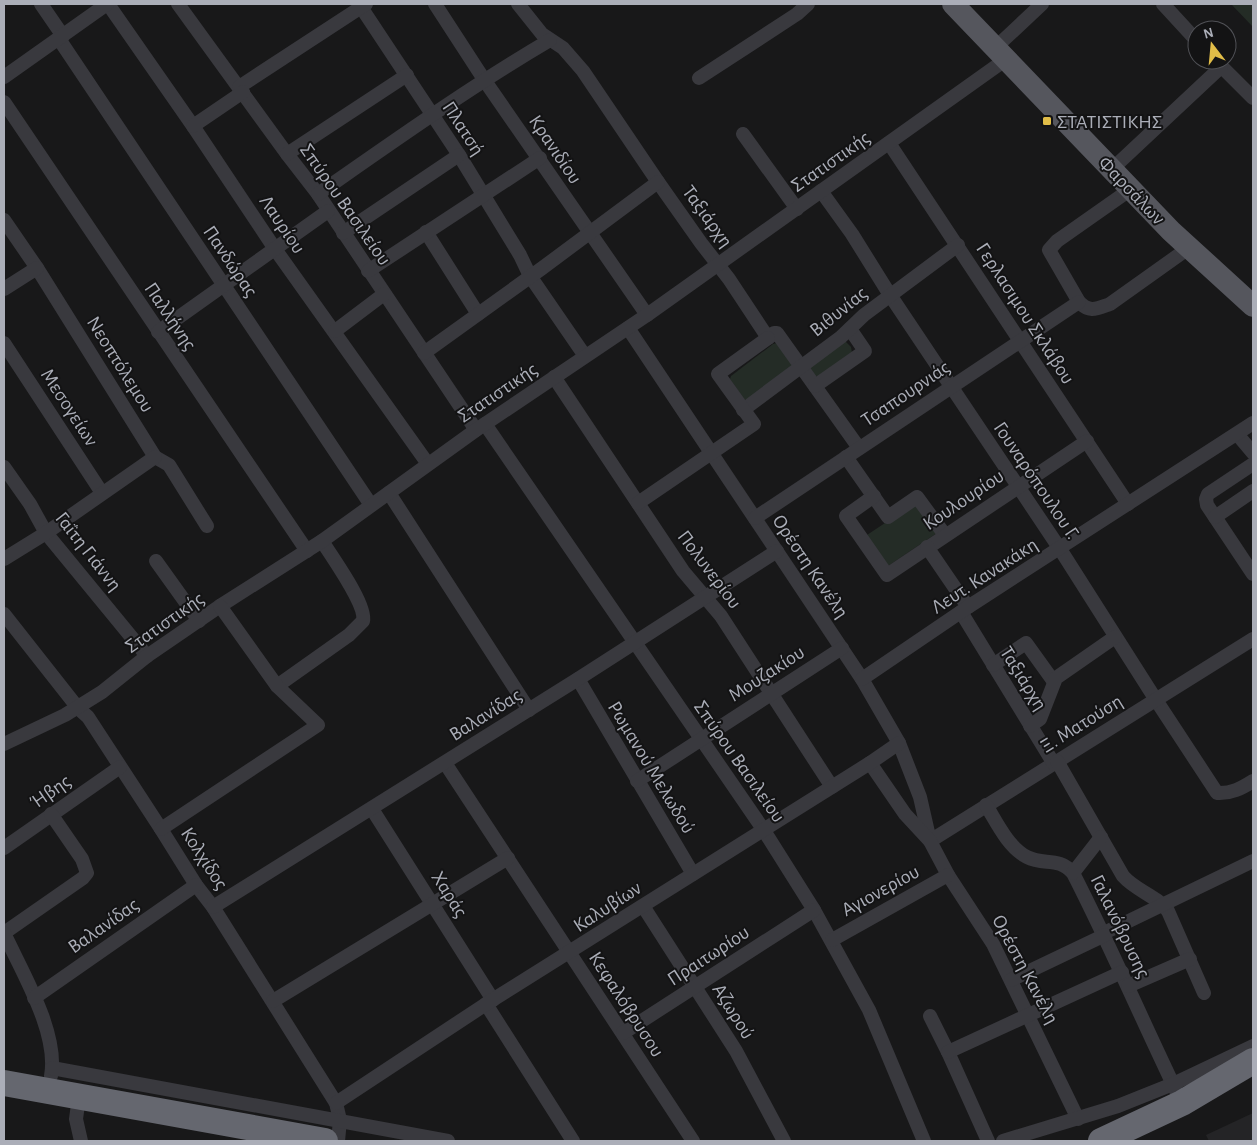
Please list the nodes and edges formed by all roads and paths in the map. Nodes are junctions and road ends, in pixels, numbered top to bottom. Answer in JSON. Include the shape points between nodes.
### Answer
{"nodes":[{"id":1,"x":41,"y":4,"type":"edge"},
{"id":2,"x":107,"y":4,"type":"edge"},
{"id":3,"x":178,"y":4,"type":"edge"},
{"id":4,"x":435,"y":4,"type":"edge"},
{"id":5,"x":518,"y":4,"type":"edge"},
{"id":6,"x":808,"y":4,"type":"edge"},
{"id":7,"x":953,"y":4,"type":"edge"},
{"id":8,"x":1042,"y":4,"type":"edge"},
{"id":9,"x":1163,"y":4,"type":"edge"},
{"id":10,"x":362,"y":5,"type":"edge"},
{"id":11,"x":1187,"y":30,"type":"edge"},
{"id":12,"x":61,"y":37,"type":"junction"},
{"id":13,"x":550,"y":40,"type":"junction"},
{"id":14,"x":1000,"y":54,"type":"junction"},
{"id":15,"x":1212,"y":70,"type":"edge"},
{"id":16,"x":1224,"y":70,"type":"edge"},
{"id":17,"x":6,"y":72,"type":"edge"},
{"id":18,"x":407,"y":75,"type":"junction"},
{"id":19,"x":699,"y":78,"type":"dead end"},
{"id":20,"x":485,"y":81,"type":"junction"},
{"id":21,"x":241,"y":90,"type":"junction"},
{"id":22,"x":1253,"y":98,"type":"edge"},
{"id":23,"x":4,"y":102,"type":"edge"},
{"id":24,"x":431,"y":115,"type":"junction"},
{"id":25,"x":193,"y":126,"type":"junction"},
{"id":26,"x":743,"y":134,"type":"dead end"},
{"id":27,"x":889,"y":143,"type":"junction"},
{"id":28,"x":286,"y":154,"type":"junction"},
{"id":29,"x":459,"y":155,"type":"junction"},
{"id":30,"x":540,"y":158,"type":"junction"},
{"id":31,"x":1112,"y":170,"type":"junction"},
{"id":32,"x":658,"y":182,"type":"junction"},
{"id":33,"x":1131,"y":189,"type":"junction"},
{"id":34,"x":821,"y":191,"type":"junction"},
{"id":35,"x":318,"y":194,"type":"junction"},
{"id":36,"x":483,"y":195,"type":"junction"},
{"id":37,"x":797,"y":209,"type":"junction"},
{"id":38,"x":328,"y":210,"type":"junction"},
{"id":39,"x":4,"y":220,"type":"edge"},
{"id":40,"x":426,"y":232,"type":"junction"},
{"id":41,"x":589,"y":232,"type":"junction"},
{"id":42,"x":343,"y":233,"type":"junction"},
{"id":43,"x":958,"y":245,"type":"junction"},
{"id":44,"x":1190,"y":247,"type":"junction"},
{"id":45,"x":275,"y":249,"type":"junction"},
{"id":46,"x":718,"y":264,"type":"junction"},
{"id":47,"x":37,"y":268,"type":"junction"},
{"id":48,"x":368,"y":271,"type":"junction"},
{"id":49,"x":530,"y":276,"type":"junction"},
{"id":50,"x":223,"y":285,"type":"junction"},
{"id":51,"x":4,"y":289,"type":"edge"},
{"id":52,"x":384,"y":294,"type":"junction"},
{"id":53,"x":890,"y":295,"type":"junction"},
{"id":54,"x":1079,"y":302,"type":"junction"},
{"id":55,"x":1253,"y":306,"type":"edge"},
{"id":56,"x":478,"y":314,"type":"junction"},
{"id":57,"x":647,"y":314,"type":"junction"},
{"id":58,"x":628,"y":328,"type":"junction"},
{"id":59,"x":850,"y":329,"type":"junction"},
{"id":60,"x":334,"y":331,"type":"junction"},
{"id":61,"x":158,"y":332,"type":"junction"},
{"id":62,"x":768,"y":338,"type":"junction"},
{"id":63,"x":1020,"y":341,"type":"junction"},
{"id":64,"x":4,"y":343,"type":"edge"},
{"id":65,"x":424,"y":353,"type":"junction"},
{"id":66,"x":585,"y":356,"type":"junction"},
{"id":67,"x":800,"y":366,"type":"junction"},
{"id":68,"x":554,"y":377,"type":"junction"},
{"id":69,"x":815,"y":386,"type":"junction"},
{"id":70,"x":950,"y":387,"type":"junction"},
{"id":71,"x":744,"y":410,"type":"junction"},
{"id":72,"x":1253,"y":423,"type":"edge"},
{"id":73,"x":481,"y":427,"type":"junction"},
{"id":74,"x":1237,"y":434,"type":"junction"},
{"id":75,"x":1087,"y":441,"type":"junction"},
{"id":76,"x":860,"y":448,"type":"junction"},
{"id":77,"x":1253,"y":453,"type":"edge"},
{"id":78,"x":711,"y":454,"type":"junction"},
{"id":79,"x":155,"y":457,"type":"junction"},
{"id":80,"x":846,"y":457,"type":"junction"},
{"id":81,"x":428,"y":464,"type":"junction"},
{"id":82,"x":1253,"y":464,"type":"edge"},
{"id":83,"x":4,"y":467,"type":"edge"},
{"id":84,"x":1018,"y":486,"type":"junction"},
{"id":85,"x":1253,"y":491,"type":"edge"},
{"id":86,"x":102,"y":493,"type":"junction"},
{"id":87,"x":389,"y":493,"type":"junction"},
{"id":88,"x":874,"y":496,"type":"junction"},
{"id":89,"x":638,"y":503,"type":"junction"},
{"id":90,"x":1128,"y":504,"type":"junction"},
{"id":91,"x":371,"y":506,"type":"junction"},
{"id":92,"x":1215,"y":517,"type":"junction"},
{"id":93,"x":755,"y":518,"type":"junction"},
{"id":94,"x":207,"y":526,"type":"dead end"},
{"id":95,"x":46,"y":533,"type":"junction"},
{"id":96,"x":945,"y":535,"type":"junction"},
{"id":97,"x":322,"y":541,"type":"junction"},
{"id":98,"x":927,"y":547,"type":"junction"},
{"id":99,"x":1060,"y":549,"type":"junction"},
{"id":100,"x":307,"y":551,"type":"junction"},
{"id":101,"x":777,"y":551,"type":"junction"},
{"id":102,"x":4,"y":559,"type":"edge"},
{"id":103,"x":156,"y":561,"type":"dead end"},
{"id":104,"x":1253,"y":574,"type":"edge"},
{"id":105,"x":705,"y":597,"type":"junction"},
{"id":106,"x":220,"y":606,"type":"junction"},
{"id":107,"x":964,"y":610,"type":"junction"},
{"id":108,"x":4,"y":614,"type":"edge"},
{"id":109,"x":198,"y":621,"type":"junction"},
{"id":110,"x":1115,"y":637,"type":"junction"},
{"id":111,"x":1253,"y":639,"type":"edge"},
{"id":112,"x":634,"y":643,"type":"junction"},
{"id":113,"x":842,"y":648,"type":"junction"},
{"id":114,"x":147,"y":656,"type":"junction"},
{"id":115,"x":993,"y":665,"type":"junction"},
{"id":116,"x":578,"y":679,"type":"junction"},
{"id":117,"x":862,"y":679,"type":"junction"},
{"id":118,"x":1054,"y":682,"type":"junction"},
{"id":119,"x":276,"y":686,"type":"junction"},
{"id":120,"x":772,"y":694,"type":"junction"},
{"id":121,"x":1156,"y":700,"type":"junction"},
{"id":122,"x":78,"y":708,"type":"junction"},
{"id":123,"x":529,"y":710,"type":"junction"},
{"id":124,"x":1030,"y":726,"type":"junction"},
{"id":125,"x":700,"y":740,"type":"junction"},
{"id":126,"x":899,"y":743,"type":"junction"},
{"id":127,"x":4,"y":744,"type":"edge"},
{"id":128,"x":1055,"y":762,"type":"junction"},
{"id":129,"x":445,"y":763,"type":"junction"},
{"id":130,"x":870,"y":763,"type":"junction"},
{"id":131,"x":120,"y":767,"type":"junction"},
{"id":132,"x":1253,"y":781,"type":"edge"},
{"id":133,"x":637,"y":782,"type":"junction"},
{"id":134,"x":832,"y":787,"type":"junction"},
{"id":135,"x":986,"y":805,"type":"junction"},
{"id":136,"x":372,"y":808,"type":"junction"},
{"id":137,"x":52,"y":814,"type":"junction"},
{"id":138,"x":161,"y":828,"type":"junction"},
{"id":139,"x":763,"y":830,"type":"junction"},
{"id":140,"x":1101,"y":837,"type":"junction"},
{"id":141,"x":930,"y":841,"type":"junction"},
{"id":142,"x":4,"y":848,"type":"edge"},
{"id":143,"x":508,"y":858,"type":"junction"},
{"id":144,"x":1253,"y":861,"type":"edge"},
{"id":145,"x":1073,"y":873,"type":"junction"},
{"id":146,"x":693,"y":874,"type":"junction"},
{"id":147,"x":948,"y":875,"type":"junction"},
{"id":148,"x":196,"y":885,"type":"junction"},
{"id":149,"x":433,"y":904,"type":"junction"},
{"id":150,"x":1164,"y":905,"type":"junction"},
{"id":151,"x":643,"y":906,"type":"junction"},
{"id":152,"x":213,"y":907,"type":"junction"},
{"id":153,"x":814,"y":910,"type":"junction"},
{"id":154,"x":4,"y":933,"type":"edge"},
{"id":155,"x":1105,"y":934,"type":"junction"},
{"id":156,"x":832,"y":940,"type":"junction"},
{"id":157,"x":570,"y":953,"type":"junction"},
{"id":158,"x":1190,"y":959,"type":"junction"},
{"id":159,"x":1122,"y":972,"type":"junction"},
{"id":160,"x":1011,"y":980,"type":"junction"},
{"id":161,"x":1128,"y":986,"type":"junction"},
{"id":162,"x":695,"y":987,"type":"junction"},
{"id":163,"x":1204,"y":992,"type":"dead end"},
{"id":164,"x":34,"y":998,"type":"junction"},
{"id":165,"x":273,"y":1001,"type":"junction"},
{"id":166,"x":490,"y":1002,"type":"junction"},
{"id":167,"x":930,"y":1016,"type":"dead end"},
{"id":168,"x":1029,"y":1016,"type":"junction"},
{"id":169,"x":623,"y":1033,"type":"junction"},
{"id":170,"x":1253,"y":1046,"type":"edge"},
{"id":171,"x":948,"y":1052,"type":"junction"},
{"id":172,"x":1253,"y":1061,"type":"edge"},
{"id":173,"x":1253,"y":1076,"type":"edge"},
{"id":174,"x":50,"y":1080,"type":"junction"},
{"id":175,"x":4,"y":1083,"type":"edge"},
{"id":176,"x":1177,"y":1093,"type":"junction"},
{"id":177,"x":79,"y":1097,"type":"junction"},
{"id":178,"x":336,"y":1103,"type":"junction"},
{"id":179,"x":1078,"y":1119,"type":"junction"},
{"id":180,"x":340,"y":1120,"type":"junction"},
{"id":181,"x":81,"y":1141,"type":"edge"},
{"id":182,"x":325,"y":1141,"type":"edge"},
{"id":183,"x":338,"y":1141,"type":"edge"},
{"id":184,"x":448,"y":1141,"type":"edge"},
{"id":185,"x":573,"y":1141,"type":"edge"},
{"id":186,"x":693,"y":1141,"type":"edge"},
{"id":187,"x":784,"y":1141,"type":"edge"},
{"id":188,"x":924,"y":1141,"type":"edge"},
{"id":189,"x":988,"y":1141,"type":"edge"},
{"id":190,"x":1003,"y":1141,"type":"edge"},
{"id":191,"x":1101,"y":1141,"type":"edge"}],
"edges":[{"from":1,"to":12,"type":"street","name":"Πανδώρας"},
{"from":2,"to":12,"type":"street"},
{"from":2,"to":25,"type":"street","name":"Λαυρίου"},
{"from":3,"to":21,"type":"street","name":"Σπύρου Βασιλείου"},
{"from":4,"to":20,"type":"street","name":"Κρανιδίου"},
{"from":5,"to":13,"type":"street","name":"Ταξιάρχη"},
{"from":6,"to":19,"type":"street"},
{"from":7,"to":14,"type":"main road","name":"Φαρσάλων"},
{"from":8,"to":14,"type":"street","name":"Στατιστικής"},
{"from":9,"to":11,"type":"street"},
{"from":10,"to":18,"type":"street","name":"Πλατσή"},
{"from":10,"to":21,"type":"street"},
{"from":12,"to":17,"type":"street"},
{"from":12,"to":50,"type":"street","name":"Πανδώρας"},
{"from":13,"to":20,"type":"street"},
{"from":13,"to":32,"type":"street","name":"Ταξιάρχη","via":[[563,48],[583,71]]},
{"from":14,"to":27,"type":"street","name":"Στατιστικής"},
{"from":14,"to":31,"type":"main road","name":"Φαρσάλων"},
{"from":15,"to":31,"type":"street"},
{"from":16,"to":22,"type":"street"},
{"from":18,"to":24,"type":"street","name":"Πλατσή"},
{"from":18,"to":28,"type":"street"},
{"from":20,"to":24,"type":"street"},
{"from":20,"to":30,"type":"street","name":"Κρανιδίου"},
{"from":21,"to":25,"type":"street"},
{"from":21,"to":28,"type":"street","name":"Σπύρου Βασιλείου"},
{"from":23,"to":61,"type":"street","name":"Παλλήνης"},
{"from":24,"to":29,"type":"street","name":"Πλατσή"},
{"from":24,"to":35,"type":"street"},
{"from":25,"to":45,"type":"street","name":"Λαυρίου"},
{"from":26,"to":37,"type":"street"},
{"from":27,"to":34,"type":"street","name":"Στατιστικής"},
{"from":27,"to":43,"type":"street","name":"Γερλασιμου Σκλάβου"},
{"from":28,"to":35,"type":"street","name":"Σπύρου Βασιλείου"},
{"from":29,"to":36,"type":"street","name":"Πλατσή"},
{"from":29,"to":42,"type":"street"},
{"from":30,"to":36,"type":"street"},
{"from":30,"to":41,"type":"street","name":"Κρανιδίου"},
{"from":31,"to":33,"type":"main road","name":"Φαρσάλων"},
{"from":32,"to":41,"type":"street"},
{"from":32,"to":46,"type":"street","name":"Ταξιάρχη"},
{"from":33,"to":44,"type":"main road","name":"Φαρσάλων"},
{"from":33,"to":54,"type":"street","via":[[1056,241],[1049,250]]},
{"from":34,"to":37,"type":"street","name":"Στατιστικής"},
{"from":34,"to":53,"type":"street","name":"Γουναρόπουλου Γ."},
{"from":35,"to":38,"type":"street","name":"Σπύρου Βασιλείου"},
{"from":36,"to":40,"type":"street"},
{"from":36,"to":49,"type":"street","name":"Πλατσή"},
{"from":37,"to":46,"type":"street","name":"Στατιστικής"},
{"from":38,"to":42,"type":"street","name":"Σπύρου Βασιλείου"},
{"from":38,"to":45,"type":"street"},
{"from":39,"to":47,"type":"street","name":"Νεοπτόλεμου"},
{"from":40,"to":48,"type":"street"},
{"from":40,"to":56,"type":"street"},
{"from":41,"to":49,"type":"street"},
{"from":41,"to":57,"type":"street","name":"Κρανιδίου"},
{"from":42,"to":48,"type":"street","name":"Σπύρου Βασιλείου"},
{"from":43,"to":53,"type":"street","name":"Βιθυνίας"},
{"from":43,"to":63,"type":"street","name":"Γερλασιμου Σκλάβου"},
{"from":44,"to":54,"type":"street","via":[[1110,304],[1096,310],[1085,308]]},
{"from":44,"to":55,"type":"main road","name":"Φαρσάλων"},
{"from":45,"to":50,"type":"street"},
{"from":45,"to":60,"type":"street","name":"Λαυρίου"},
{"from":46,"to":57,"type":"street","name":"Στατιστικής"},
{"from":46,"to":62,"type":"street","name":"Ταξιάρχη"},
{"from":47,"to":51,"type":"street"},
{"from":47,"to":79,"type":"street","name":"Νεοπτόλεμου"},
{"from":48,"to":52,"type":"street","name":"Σπύρου Βασιλείου"},
{"from":49,"to":56,"type":"street"},
{"from":49,"to":66,"type":"street","name":"Πλατσή"},
{"from":50,"to":61,"type":"street"},
{"from":50,"to":91,"type":"street","name":"Πανδώρας"},
{"from":52,"to":60,"type":"street"},
{"from":52,"to":65,"type":"street","name":"Σπύρου Βασιλείου"},
{"from":53,"to":59,"type":"street","name":"Βιθυνίας"},
{"from":53,"to":70,"type":"street","name":"Γουναρόπουλου Γ."},
{"from":54,"to":63,"type":"street","name":"Τσαπουρνιάς"},
{"from":56,"to":65,"type":"street"},
{"from":57,"to":58,"type":"street","name":"Στατιστικής"},
{"from":58,"to":66,"type":"street","name":"Στατιστικής"},
{"from":58,"to":78,"type":"street","name":"Ορέστη Κανέλη"},
{"from":59,"to":67,"type":"street","name":"Βιθυνίας"},
{"from":59,"to":69,"type":"street","via":[[865,351]]},
{"from":60,"to":81,"type":"street","name":"Λαυρίου"},
{"from":61,"to":100,"type":"street","name":"Παλλήνης"},
{"from":62,"to":67,"type":"street","via":[[777,333]]},
{"from":62,"to":71,"type":"street","via":[[718,374]]},
{"from":63,"to":70,"type":"street","name":"Τσαπουρνιάς"},
{"from":63,"to":75,"type":"street","name":"Γερλασιμου Σκλάβου"},
{"from":64,"to":86,"type":"street","name":"Μεσογείων"},
{"from":65,"to":73,"type":"street","name":"Σπύρου Βασιλείου"},
{"from":66,"to":68,"type":"street","name":"Στατιστικής"},
{"from":67,"to":69,"type":"street"},
{"from":67,"to":71,"type":"street","name":"Βιθυνίας"},
{"from":68,"to":73,"type":"street","name":"Στατιστικής"},
{"from":68,"to":89,"type":"street","name":"Πολυνερίου"},
{"from":69,"to":76,"type":"street"},
{"from":70,"to":76,"type":"street","name":"Τσαπουρνιάς"},
{"from":70,"to":84,"type":"street","name":"Γουναρόπουλου Γ."},
{"from":71,"to":78,"type":"street","via":[[754,424]]},
{"from":72,"to":74,"type":"street","name":"Λευτ. Κανακάκη"},
{"from":73,"to":81,"type":"street","name":"Στατιστικής"},
{"from":73,"to":112,"type":"street","name":"Σπύρου Βασιλείου"},
{"from":74,"to":77,"type":"street"},
{"from":74,"to":90,"type":"street","name":"Λευτ. Κανακάκη"},
{"from":75,"to":84,"type":"street","name":"Κουλουρίου"},
{"from":75,"to":90,"type":"street","name":"Γερλασιμου Σκλάβου"},
{"from":76,"to":80,"type":"street","name":"Τσαπουρνιάς"},
{"from":78,"to":89,"type":"street"},
{"from":78,"to":93,"type":"street","name":"Ορέστη Κανέλη"},
{"from":79,"to":86,"type":"street"},
{"from":79,"to":94,"type":"street","name":"Νεοπτόλεμου","via":[[169,465]]},
{"from":80,"to":88,"type":"street"},
{"from":80,"to":93,"type":"street","name":"Τσαπουρνιάς"},
{"from":81,"to":87,"type":"street","name":"Στατιστικής"},
{"from":82,"to":92,"type":"street","via":[[1208,494],[1206,502]]},
{"from":83,"to":95,"type":"street","name":"Γαΐτη Γιάννη"},
{"from":84,"to":96,"type":"street","name":"Κουλουρίου"},
{"from":84,"to":99,"type":"street","name":"Γουναρόπουλου Γ."},
{"from":85,"to":92,"type":"street"},
{"from":86,"to":95,"type":"street"},
{"from":87,"to":91,"type":"street","name":"Στατιστικής"},
{"from":87,"to":123,"type":"street"},
{"from":88,"to":96,"type":"street","via":[[888,517],[917,497]]},
{"from":88,"to":98,"type":"street","name":"Κουλουρίου","via":[[846,516],[887,575]]},
{"from":89,"to":105,"type":"street","name":"Πολυνερίου","via":[[683,571]]},
{"from":90,"to":99,"type":"street","name":"Λευτ. Κανακάκη"},
{"from":91,"to":97,"type":"street","name":"Στατιστικής"},
{"from":92,"to":104,"type":"street"},
{"from":93,"to":101,"type":"street","name":"Ορέστη Κανέλη"},
{"from":95,"to":102,"type":"street"},
{"from":95,"to":114,"type":"street","name":"Γαΐτη Γιάννη"},
{"from":96,"to":98,"type":"street","name":"Κουλουρίου"},
{"from":97,"to":100,"type":"street","name":"Στατιστικής"},
{"from":97,"to":119,"type":"street","via":[[354,591],[364,614],[363,621],[350,635]]},
{"from":98,"to":107,"type":"street","name":"Ταξιάρχη"},
{"from":99,"to":107,"type":"street","name":"Λευτ. Κανακάκη"},
{"from":99,"to":110,"type":"street","name":"Γουναρόπουλου Γ."},
{"from":100,"to":106,"type":"street","name":"Στατιστικής"},
{"from":101,"to":105,"type":"street","name":"Βαλανίδας"},
{"from":101,"to":113,"type":"street","name":"Ορέστη Κανέλη"},
{"from":103,"to":109,"type":"street"},
{"from":105,"to":112,"type":"street","name":"Βαλανίδας"},
{"from":105,"to":120,"type":"street","name":"Πολυνερίου"},
{"from":106,"to":109,"type":"street","name":"Στατιστικής"},
{"from":106,"to":119,"type":"street"},
{"from":107,"to":115,"type":"street","name":"Ταξιάρχη"},
{"from":107,"to":117,"type":"street","name":"Λευτ. Κανακάκη"},
{"from":108,"to":122,"type":"street","name":"Κολχίδος"},
{"from":109,"to":114,"type":"street","name":"Στατιστικής"},
{"from":110,"to":118,"type":"street"},
{"from":110,"to":121,"type":"street","name":"Γουναρόπουλου Γ."},
{"from":111,"to":121,"type":"street","name":"Ξ. Ματούση"},
{"from":112,"to":116,"type":"street","name":"Βαλανίδας"},
{"from":112,"to":125,"type":"street","name":"Σπύρου Βασιλείου"},
{"from":113,"to":117,"type":"street","name":"Ορέστη Κανέλη"},
{"from":113,"to":120,"type":"street","name":"Μουζακίου"},
{"from":114,"to":122,"type":"street","name":"Στατιστικής"},
{"from":115,"to":118,"type":"street","via":[[1026,643]]},
{"from":115,"to":124,"type":"street","name":"Ταξιάρχη"},
{"from":116,"to":123,"type":"street","name":"Βαλανίδας"},
{"from":116,"to":133,"type":"street","name":"Ρωμανού Μελωδού"},
{"from":117,"to":126,"type":"street","name":"Ορέστη Κανέλη"},
{"from":118,"to":124,"type":"street","via":[[1040,719]]},
{"from":119,"to":138,"type":"street","via":[[318,725]]},
{"from":120,"to":125,"type":"street","name":"Μουζακίου"},
{"from":120,"to":134,"type":"street","name":"Πολυνερίου"},
{"from":121,"to":128,"type":"street","name":"Ξ. Ματούση"},
{"from":121,"to":132,"type":"street","name":"Γουναρόπουλου Γ.","via":[[1217,793],[1227,794]]},
{"from":122,"to":127,"type":"street","name":"Στατιστικής"},
{"from":122,"to":131,"type":"street","name":"Κολχίδος","via":[[88,717]]},
{"from":123,"to":129,"type":"street","name":"Βαλανίδας"},
{"from":124,"to":128,"type":"street","name":"Ταξιάρχη"},
{"from":125,"to":133,"type":"street","name":"Μουζακίου"},
{"from":125,"to":139,"type":"street","name":"Σπύρου Βασιλείου"},
{"from":126,"to":130,"type":"street","name":"Καλυβίων"},
{"from":126,"to":141,"type":"street","name":"Ορέστη Κανέλη","via":[[920,797]]},
{"from":128,"to":135,"type":"street","name":"Ξ. Ματούση"},
{"from":128,"to":140,"type":"street","name":"Ταξιάρχη"},
{"from":129,"to":136,"type":"street","name":"Βαλανίδας"},
{"from":129,"to":143,"type":"street","name":"Κεφαλόβρυσου"},
{"from":130,"to":134,"type":"street","name":"Καλυβίων"},
{"from":130,"to":141,"type":"street","name":"Ορέστη Κανέλη","via":[[905,814]]},
{"from":131,"to":137,"type":"street","name":"Ήβης"},
{"from":131,"to":138,"type":"street","name":"Κολχίδος"},
{"from":133,"to":146,"type":"street","name":"Ρωμανού Μελωδού"},
{"from":134,"to":139,"type":"street","name":"Καλυβίων"},
{"from":135,"to":141,"type":"street","name":"Ξ. Ματούση"},
{"from":135,"to":145,"type":"street","name":"Γαλανόβρυσης","via":[[1019,852],[1034,860],[1060,863]]},
{"from":136,"to":149,"type":"street","name":"Χαράς"},
{"from":136,"to":152,"type":"street","name":"Βαλανίδας"},
{"from":137,"to":142,"type":"street","name":"Ήβης"},
{"from":137,"to":154,"type":"street","via":[[87,873]]},
{"from":138,"to":148,"type":"street","name":"Κολχίδος"},
{"from":139,"to":146,"type":"street","name":"Καλυβίων"},
{"from":139,"to":153,"type":"street","name":"Σπύρου Βασιλείου"},
{"from":140,"to":145,"type":"street"},
{"from":140,"to":150,"type":"street","name":"Ταξιάρχη","via":[[1128,882]]},
{"from":141,"to":147,"type":"street","name":"Ορέστη Κανέλη"},
{"from":143,"to":149,"type":"street"},
{"from":143,"to":157,"type":"street","name":"Κεφαλόβρυσου"},
{"from":144,"to":150,"type":"street"},
{"from":145,"to":155,"type":"street","name":"Γαλανόβρυσης"},
{"from":146,"to":151,"type":"street","name":"Καλυβίων"},
{"from":147,"to":156,"type":"street","name":"Αγιονερίου"},
{"from":147,"to":160,"type":"street","name":"Ορέστη Κανέλη","via":[[990,937]]},
{"from":148,"to":152,"type":"street","name":"Κολχίδος"},
{"from":148,"to":164,"type":"street","name":"Βαλανίδας"},
{"from":149,"to":165,"type":"street"},
{"from":149,"to":166,"type":"street","name":"Χαράς"},
{"from":150,"to":155,"type":"street"},
{"from":150,"to":158,"type":"street"},
{"from":151,"to":157,"type":"street","name":"Καλυβίων"},
{"from":151,"to":162,"type":"street","name":"Αζωρού"},
{"from":152,"to":165,"type":"street","name":"Κολχίδος"},
{"from":153,"to":156,"type":"street","name":"Σπύρου Βασιλείου"},
{"from":153,"to":162,"type":"street","name":"Πραιτωρίου"},
{"from":154,"to":164,"type":"street"},
{"from":155,"to":159,"type":"street","name":"Γαλανόβρυσης"},
{"from":155,"to":160,"type":"street"},
{"from":156,"to":188,"type":"street","name":"Σπύρου Βασιλείου","via":[[869,1010]]},
{"from":157,"to":166,"type":"street","name":"Καλυβίων"},
{"from":157,"to":169,"type":"street","name":"Κεφαλόβρυσου"},
{"from":158,"to":161,"type":"street"},
{"from":158,"to":163,"type":"street"},
{"from":159,"to":161,"type":"street","name":"Γαλανόβρυσης"},
{"from":159,"to":168,"type":"street"},
{"from":160,"to":168,"type":"street","name":"Ορέστη Κανέλη"},
{"from":161,"to":176,"type":"street","name":"Γαλανόβρυσης"},
{"from":162,"to":169,"type":"street","name":"Πραιτωρίου"},
{"from":162,"to":187,"type":"street","name":"Αζωρού","via":[[748,1073]]},
{"from":164,"to":174,"type":"street","via":[[50,1041]]},
{"from":165,"to":178,"type":"street","name":"Κολχίδος"},
{"from":166,"to":178,"type":"street","name":"Καλυβίων"},
{"from":166,"to":185,"type":"street","name":"Χαράς"},
{"from":167,"to":171,"type":"street"},
{"from":168,"to":171,"type":"street"},
{"from":168,"to":179,"type":"street","name":"Ορέστη Κανέλη"},
{"from":169,"to":186,"type":"street","name":"Κεφαλόβρυσου"},
{"from":170,"to":176,"type":"street"},
{"from":171,"to":189,"type":"street"},
{"from":172,"to":176,"type":"highway"},
{"from":173,"to":176,"type":"highway"},
{"from":174,"to":175,"type":"highway"},
{"from":174,"to":177,"type":"highway"},
{"from":174,"to":180,"type":"street","via":[[175,1092]]},
{"from":176,"to":179,"type":"street"},
{"from":176,"to":191,"type":"highway"},
{"from":177,"to":181,"type":"street","via":[[76,1119]]},
{"from":177,"to":182,"type":"highway"},
{"from":178,"to":180,"type":"street","name":"Κολχίδος"},
{"from":179,"to":190,"type":"street"},
{"from":180,"to":183,"type":"street","name":"Κολχίδος"},
{"from":180,"to":184,"type":"street"}]}
